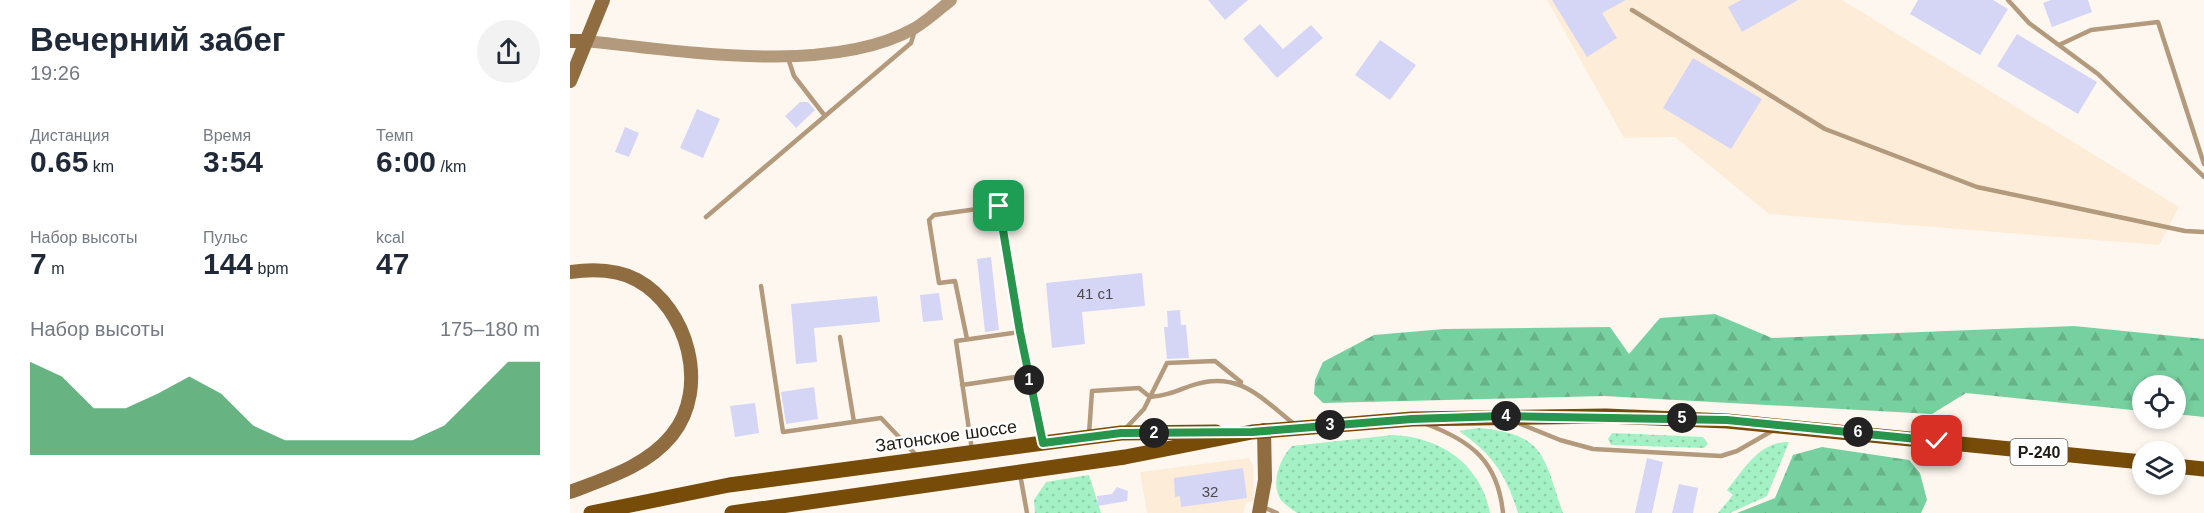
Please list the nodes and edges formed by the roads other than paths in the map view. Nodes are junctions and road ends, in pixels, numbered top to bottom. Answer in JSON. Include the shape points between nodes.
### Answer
{"nodes":[{"id":1,"x":603,"y":0,"type":"edge"},
{"id":2,"x":951,"y":0,"type":"edge"},
{"id":3,"x":2008,"y":0,"type":"edge"},
{"id":4,"x":1632,"y":10,"type":"dead end"},
{"id":5,"x":916,"y":28,"type":"junction"},
{"id":6,"x":570,"y":41,"type":"edge"},
{"id":7,"x":586,"y":41,"type":"junction"},
{"id":8,"x":2059,"y":45,"type":"junction"},
{"id":9,"x":788,"y":56,"type":"junction"},
{"id":10,"x":570,"y":81,"type":"edge"},
{"id":11,"x":825,"y":116,"type":"junction"},
{"id":12,"x":2204,"y":164,"type":"edge"},
{"id":13,"x":2204,"y":177,"type":"edge"},
{"id":14,"x":706,"y":217,"type":"dead end"},
{"id":15,"x":2204,"y":232,"type":"edge"},
{"id":16,"x":570,"y":272,"type":"edge"},
{"id":17,"x":762,"y":286,"type":"dead end"},
{"id":18,"x":1020,"y":332,"type":"junction"},
{"id":19,"x":840,"y":337,"type":"dead end"},
{"id":20,"x":967,"y":339,"type":"junction"},
{"id":21,"x":1029,"y":375,"type":"junction"},
{"id":22,"x":1243,"y":384,"type":"junction"},
{"id":23,"x":962,"y":385,"type":"junction"},
{"id":24,"x":1150,"y":397,"type":"junction"},
{"id":25,"x":1502,"y":416,"type":"junction"},
{"id":26,"x":1412,"y":419,"type":"junction"},
{"id":27,"x":854,"y":422,"type":"junction"},
{"id":28,"x":1782,"y":425,"type":"junction"},
{"id":29,"x":1299,"y":427,"type":"junction"},
{"id":30,"x":1258,"y":431,"type":"junction"},
{"id":31,"x":1121,"y":433,"type":"junction"},
{"id":32,"x":1089,"y":437,"type":"junction"},
{"id":33,"x":1043,"y":443,"type":"junction"},
{"id":34,"x":973,"y":452,"type":"junction"},
{"id":35,"x":920,"y":459,"type":"junction"},
{"id":36,"x":2132,"y":461,"type":"edge"},
{"id":37,"x":2186,"y":467,"type":"edge"},
{"id":38,"x":2204,"y":469,"type":"edge"},
{"id":39,"x":1020,"y":472,"type":"junction"},
{"id":40,"x":570,"y":492,"type":"edge"},
{"id":41,"x":817,"y":499,"type":"junction"},
{"id":42,"x":1260,"y":510,"type":"edge"},
{"id":43,"x":591,"y":513,"type":"edge"},
{"id":44,"x":732,"y":513,"type":"edge"},
{"id":45,"x":770,"y":513,"type":"edge"},
{"id":46,"x":1027,"y":513,"type":"edge"},
{"id":47,"x":1277,"y":513,"type":"edge"},
{"id":48,"x":1503,"y":513,"type":"edge"}],
"edges":[{"from":1,"to":7,"type":"main road"},
{"from":2,"to":5,"type":"street"},
{"from":3,"to":8,"type":"lane","via":[[2029,23]]},
{"from":4,"to":15,"type":"lane","via":[[1847,140],[1977,187]]},
{"from":5,"to":9,"type":"street","via":[[866,47],[811,57]]},
{"from":5,"to":11,"type":"lane","via":[[910,43]]},
{"from":6,"to":7,"type":"main road"},
{"from":7,"to":9,"type":"street"},
{"from":7,"to":10,"type":"main road"},
{"from":8,"to":12,"type":"lane","via":[[2091,30],[2158,22]]},
{"from":8,"to":13,"type":"lane","via":[[2127,100]]},
{"from":9,"to":11,"type":"lane","via":[[794,76]]},
{"from":11,"to":14,"type":"lane"},
{"from":16,"to":40,"type":"main road","via":[[616,272],[636,279],[654,292],[675,320],[688,349],[692,382],[688,408],[674,434],[656,452],[621,473]]},
{"from":17,"to":27,"type":"lane","via":[[783,432]]},
{"from":18,"to":20,"type":"lane"},
{"from":18,"to":20,"type":"lane","via":[[999,206],[934,215],[929,220],[939,283],[955,281]]},
{"from":18,"to":21,"type":"lane"},
{"from":19,"to":27,"type":"lane"},
{"from":20,"to":23,"type":"lane","via":[[956,341]]},
{"from":21,"to":23,"type":"lane"},
{"from":21,"to":33,"type":"lane"},
{"from":22,"to":24,"type":"lane","via":[[1232,381],[1192,385],[1173,394]]},
{"from":22,"to":24,"type":"lane","via":[[1215,361],[1167,363]]},
{"from":22,"to":29,"type":"lane"},
{"from":23,"to":34,"type":"lane"},
{"from":24,"to":31,"type":"lane"},
{"from":24,"to":32,"type":"lane","via":[[1139,388],[1092,391]]},
{"from":25,"to":26,"type":"main road"},
{"from":25,"to":28,"type":"main road","via":[[1678,418]]},
{"from":25,"to":28,"type":"lane","via":[[1593,449],[1721,456]]},
{"from":26,"to":29,"type":"main road"},
{"from":26,"to":48,"type":"lane","via":[[1457,437],[1476,450],[1494,475]]},
{"from":27,"to":35,"type":"lane","via":[[881,418]]},
{"from":28,"to":36,"type":"main road","number":"Р-240"},
{"from":29,"to":30,"type":"main road"},
{"from":30,"to":31,"type":"main road","name":"Затонское шоссе"},
{"from":30,"to":39,"type":"main road","via":[[1125,457]]},
{"from":30,"to":42,"type":"main road","via":[[1265,480]]},
{"from":31,"to":32,"type":"main road","name":"Затонское шоссе"},
{"from":32,"to":33,"type":"main road","name":"Затонское шоссе"},
{"from":33,"to":34,"type":"main road","name":"Затонское шоссе"},
{"from":34,"to":35,"type":"main road","name":"Затонское шоссе"},
{"from":35,"to":43,"type":"main road","name":"Затонское шоссе","via":[[708,489]]},
{"from":37,"to":38,"type":"main road"},
{"from":39,"to":41,"type":"main road"},
{"from":39,"to":46,"type":"lane"},
{"from":41,"to":44,"type":"main road"},
{"from":41,"to":45,"type":"main road"},
{"from":42,"to":47,"type":"lane"}]}
